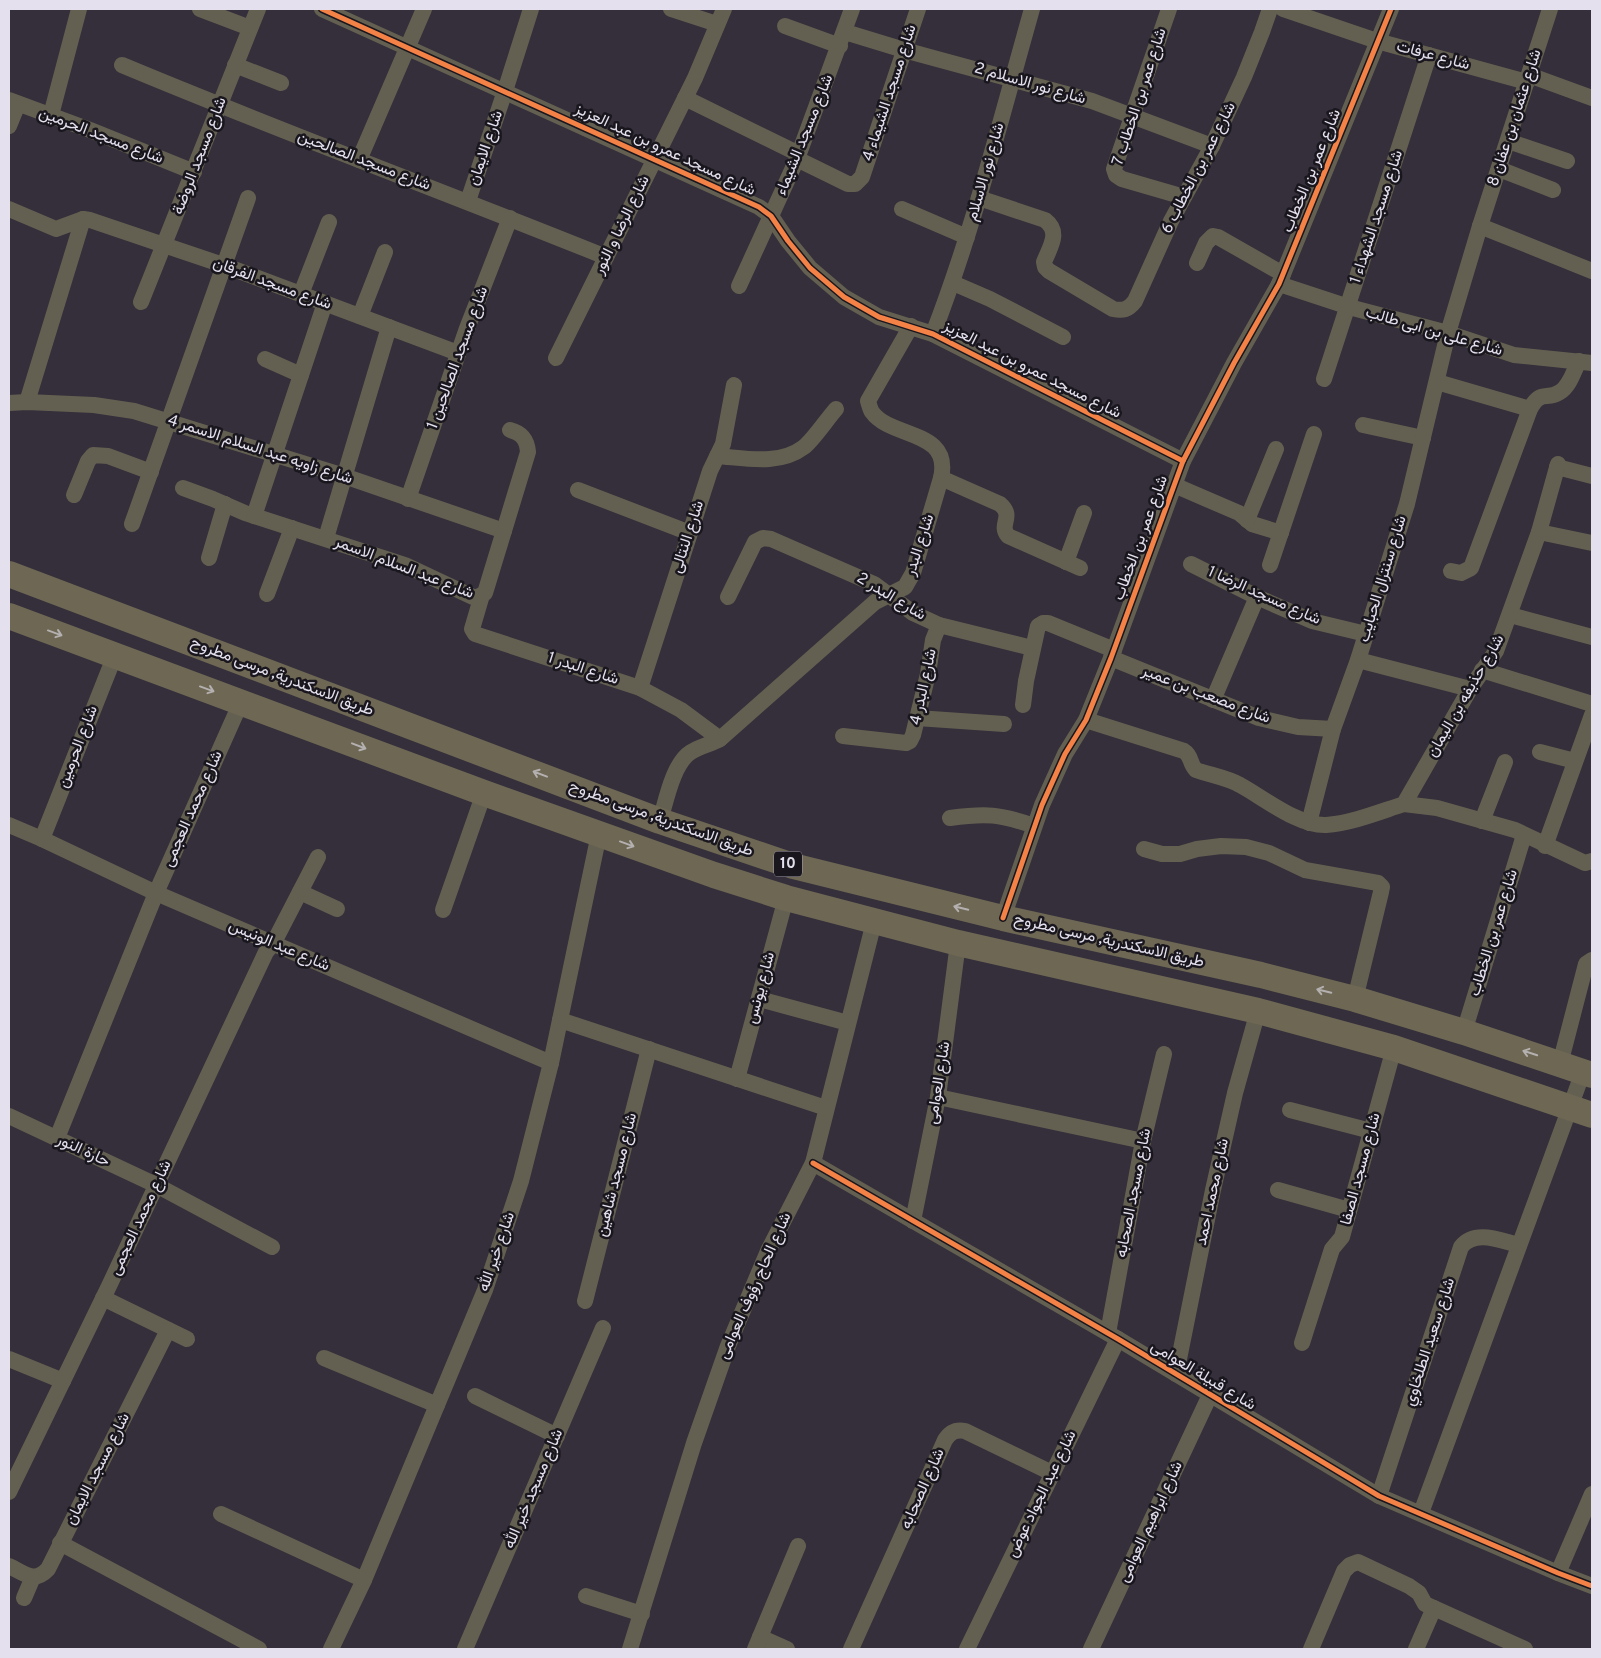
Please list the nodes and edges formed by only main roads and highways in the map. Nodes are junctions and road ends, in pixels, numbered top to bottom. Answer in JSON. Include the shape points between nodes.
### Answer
{"nodes":[{"id":1,"x":9,"y":574,"type":"edge"},
{"id":2,"x":9,"y":616,"type":"edge"},
{"id":3,"x":1579,"y":1070,"type":"edge"},
{"id":4,"x":1581,"y":1110,"type":"edge"}],
"edges":[{"from":3,"to":1,"type":"main road","name":"طريق الاسكندرية, مرسى مطروح","number":"10","one_way":true,"via":[[1355,999],[793,866],[660,821]]},
{"from":2,"to":4,"type":"main road","name":"طريق الاسكندرية, مرسى مطروح","number":"10","one_way":true,"via":[[484,793],[786,898],[958,944],[1258,1012],[1394,1048]]}]}
